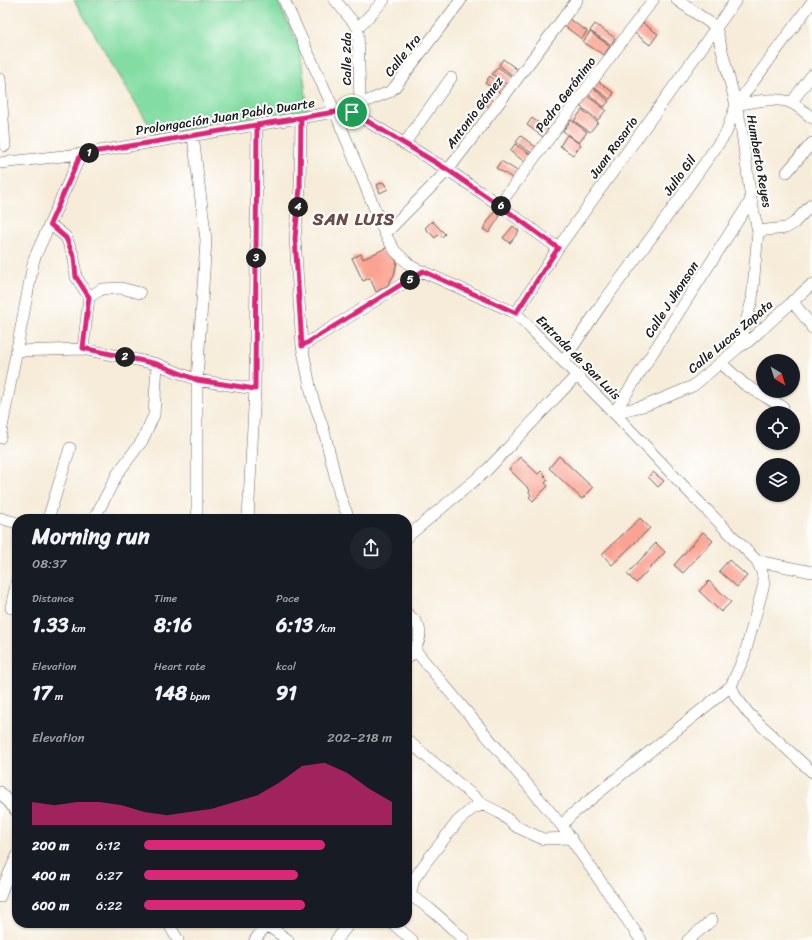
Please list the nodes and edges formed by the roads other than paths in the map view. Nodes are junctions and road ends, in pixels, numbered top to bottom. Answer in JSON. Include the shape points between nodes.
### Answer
{"nodes":[{"id":1,"x":284,"y":0,"type":"edge"},
{"id":2,"x":335,"y":0,"type":"edge"},
{"id":3,"x":384,"y":0,"type":"edge"},
{"id":4,"x":462,"y":0,"type":"edge"},
{"id":5,"x":577,"y":0,"type":"edge"},
{"id":6,"x":653,"y":0,"type":"edge"},
{"id":7,"x":677,"y":0,"type":"edge"},
{"id":8,"x":736,"y":0,"type":"edge"},
{"id":9,"x":812,"y":2,"type":"edge"},
{"id":10,"x":716,"y":27,"type":"junction"},
{"id":11,"x":358,"y":28,"type":"junction"},
{"id":12,"x":812,"y":75,"type":"edge"},
{"id":13,"x":451,"y":78,"type":"dead end"},
{"id":14,"x":0,"y":79,"type":"edge"},
{"id":15,"x":791,"y":103,"type":"junction"},
{"id":16,"x":736,"y":105,"type":"junction"},
{"id":17,"x":356,"y":108,"type":"junction"},
{"id":18,"x":335,"y":112,"type":"junction"},
{"id":19,"x":301,"y":118,"type":"junction"},
{"id":20,"x":812,"y":118,"type":"edge"},
{"id":21,"x":257,"y":125,"type":"junction"},
{"id":22,"x":193,"y":136,"type":"junction"},
{"id":23,"x":812,"y":143,"type":"edge"},
{"id":24,"x":404,"y":144,"type":"junction"},
{"id":25,"x":5,"y":146,"type":"dead end"},
{"id":26,"x":81,"y":154,"type":"junction"},
{"id":27,"x":0,"y":163,"type":"edge"},
{"id":28,"x":448,"y":170,"type":"junction"},
{"id":29,"x":786,"y":172,"type":"dead end"},
{"id":30,"x":751,"y":200,"type":"junction"},
{"id":31,"x":812,"y":204,"type":"edge"},
{"id":32,"x":499,"y":205,"type":"junction"},
{"id":33,"x":50,"y":224,"type":"junction"},
{"id":34,"x":758,"y":231,"type":"junction"},
{"id":35,"x":385,"y":234,"type":"junction"},
{"id":36,"x":558,"y":248,"type":"junction"},
{"id":37,"x":423,"y":271,"type":"junction"},
{"id":38,"x":812,"y":284,"type":"edge"},
{"id":39,"x":140,"y":293,"type":"dead end"},
{"id":40,"x":89,"y":297,"type":"junction"},
{"id":41,"x":792,"y":301,"type":"junction"},
{"id":42,"x":516,"y":313,"type":"junction"},
{"id":43,"x":812,"y":328,"type":"edge"},
{"id":44,"x":302,"y":346,"type":"junction"},
{"id":45,"x":739,"y":347,"type":"junction"},
{"id":46,"x":83,"y":348,"type":"junction"},
{"id":47,"x":16,"y":350,"type":"junction"},
{"id":48,"x":563,"y":361,"type":"junction"},
{"id":49,"x":721,"y":363,"type":"junction"},
{"id":50,"x":157,"y":364,"type":"junction"},
{"id":51,"x":577,"y":375,"type":"junction"},
{"id":52,"x":197,"y":380,"type":"junction"},
{"id":53,"x":255,"y":389,"type":"junction"},
{"id":54,"x":781,"y":406,"type":"edge"},
{"id":55,"x":614,"y":412,"type":"junction"},
{"id":56,"x":0,"y":435,"type":"edge"},
{"id":57,"x":70,"y":448,"type":"dead end"},
{"id":58,"x":50,"y":514,"type":"edge"},
{"id":59,"x":97,"y":514,"type":"edge"},
{"id":60,"x":197,"y":514,"type":"edge"},
{"id":61,"x":248,"y":514,"type":"edge"},
{"id":62,"x":347,"y":514,"type":"edge"},
{"id":63,"x":0,"y":518,"type":"edge"},
{"id":64,"x":12,"y":522,"type":"edge"},
{"id":65,"x":412,"y":533,"type":"edge"},
{"id":66,"x":757,"y":561,"type":"junction"},
{"id":67,"x":812,"y":572,"type":"edge"},
{"id":68,"x":12,"y":603,"type":"edge"},
{"id":69,"x":11,"y":608,"type":"dead end"},
{"id":70,"x":412,"y":618,"type":"edge"},
{"id":71,"x":415,"y":650,"type":"junction"},
{"id":72,"x":412,"y":653,"type":"edge"},
{"id":73,"x":731,"y":686,"type":"junction"},
{"id":74,"x":412,"y":744,"type":"edge"},
{"id":75,"x":812,"y":772,"type":"edge"},
{"id":76,"x":0,"y":792,"type":"edge"},
{"id":77,"x":484,"y":805,"type":"junction"},
{"id":78,"x":12,"y":806,"type":"edge"},
{"id":79,"x":562,"y":826,"type":"junction"},
{"id":80,"x":571,"y":838,"type":"junction"},
{"id":81,"x":12,"y":868,"type":"edge"},
{"id":82,"x":412,"y":878,"type":"edge"},
{"id":83,"x":0,"y":897,"type":"edge"},
{"id":84,"x":412,"y":897,"type":"edge"},
{"id":85,"x":712,"y":920,"type":"dead end"},
{"id":86,"x":171,"y":928,"type":"edge"},
{"id":87,"x":265,"y":928,"type":"edge"},
{"id":88,"x":273,"y":928,"type":"edge"},
{"id":89,"x":346,"y":928,"type":"edge"},
{"id":90,"x":398,"y":928,"type":"edge"},
{"id":91,"x":178,"y":940,"type":"edge"},
{"id":92,"x":255,"y":940,"type":"edge"},
{"id":93,"x":288,"y":940,"type":"edge"},
{"id":94,"x":336,"y":940,"type":"edge"},
{"id":95,"x":412,"y":940,"type":"edge"},
{"id":96,"x":464,"y":940,"type":"edge"},
{"id":97,"x":641,"y":940,"type":"edge"},
{"id":98,"x":688,"y":940,"type":"edge"}],
"edges":[{"from":1,"to":18,"type":"street","name":"Entrada de San Luis"},
{"from":2,"to":11,"type":"street"},
{"from":3,"to":11,"type":"street","name":"Calle 2da"},
{"from":4,"to":17,"type":"street","name":"Calle 1ra","via":[[394,88]]},
{"from":5,"to":28,"type":"street","name":"Antonio Gómez"},
{"from":6,"to":32,"type":"street","name":"Pedro Gerónimo"},
{"from":7,"to":10,"type":"street"},
{"from":8,"to":10,"type":"street","name":"Juan Rosario"},
{"from":9,"to":16,"type":"street","name":"Julio Gil"},
{"from":10,"to":16,"type":"street","name":"Humberto Reyes"},
{"from":10,"to":36,"type":"street","name":"Juan Rosario"},
{"from":11,"to":17,"type":"street","name":"Calle 2da"},
{"from":12,"to":15,"type":"street"},
{"from":13,"to":24,"type":"street"},
{"from":14,"to":25,"type":"street"},
{"from":15,"to":16,"type":"street","via":[[777,100]]},
{"from":15,"to":20,"type":"street"},
{"from":16,"to":30,"type":"street","name":"Humberto Reyes"},
{"from":16,"to":48,"type":"street","name":"Julio Gil","via":[[726,133]]},
{"from":17,"to":18,"type":"street","name":"Prolongación Juan Pablo Duarte"},
{"from":17,"to":24,"type":"street"},
{"from":18,"to":19,"type":"street","name":"Prolongación Juan Pablo Duarte"},
{"from":18,"to":35,"type":"street","name":"Entrada de San Luis"},
{"from":19,"to":21,"type":"street","name":"Prolongación Juan Pablo Duarte"},
{"from":19,"to":44,"type":"street","via":[[300,188],[295,238]]},
{"from":21,"to":22,"type":"street","name":"Prolongación Juan Pablo Duarte"},
{"from":21,"to":53,"type":"street"},
{"from":22,"to":26,"type":"street","name":"Prolongación Juan Pablo Duarte"},
{"from":22,"to":52,"type":"street","via":[[206,240]]},
{"from":23,"to":29,"type":"street"},
{"from":24,"to":28,"type":"street"},
{"from":26,"to":27,"type":"street","name":"Prolongación Juan Pablo Duarte"},
{"from":26,"to":33,"type":"street"},
{"from":28,"to":32,"type":"street"},
{"from":28,"to":35,"type":"street","name":"Antonio Gómez"},
{"from":30,"to":34,"type":"street","name":"Humberto Reyes"},
{"from":30,"to":55,"type":"street","name":"Calle J Jhonson"},
{"from":31,"to":34,"type":"street","via":[[786,228]]},
{"from":32,"to":36,"type":"street"},
{"from":33,"to":40,"type":"street","via":[[66,238],[74,257],[76,277]]},
{"from":33,"to":47,"type":"street","via":[[34,259]]},
{"from":34,"to":45,"type":"street","name":"Humberto Reyes","via":[[752,300]]},
{"from":35,"to":37,"type":"street","name":"Entrada de San Luis","via":[[395,251],[412,266]]},
{"from":36,"to":42,"type":"street","name":"Juan Rosario"},
{"from":37,"to":42,"type":"street","name":"Entrada de San Luis"},
{"from":37,"to":44,"type":"street"},
{"from":38,"to":41,"type":"street","name":"Calle Lucas Zapata"},
{"from":39,"to":40,"type":"street","via":[[121,288],[102,289]]},
{"from":40,"to":46,"type":"street"},
{"from":41,"to":43,"type":"street"},
{"from":41,"to":45,"type":"street","name":"Calle Lucas Zapata","via":[[749,341]]},
{"from":42,"to":48,"type":"street","name":"Entrada de San Luis"},
{"from":44,"to":62,"type":"street","via":[[312,396]]},
{"from":45,"to":49,"type":"street","name":"Calle Lucas Zapata"},
{"from":46,"to":47,"type":"street"},
{"from":46,"to":50,"type":"street"},
{"from":47,"to":56,"type":"street"},
{"from":48,"to":51,"type":"street","name":"Entrada de San Luis"},
{"from":49,"to":54,"type":"street","via":[[744,384]]},
{"from":49,"to":55,"type":"street","name":"Calle Lucas Zapata","via":[[693,386],[647,405]]},
{"from":50,"to":52,"type":"street"},
{"from":50,"to":59,"type":"street","via":[[154,414],[142,441],[118,473]]},
{"from":51,"to":55,"type":"street","name":"Entrada de San Luis"},
{"from":51,"to":65,"type":"street","via":[[487,470]]},
{"from":52,"to":53,"type":"street"},
{"from":52,"to":60,"type":"street"},
{"from":53,"to":61,"type":"street"},
{"from":55,"to":66,"type":"street","name":"Entrada de San Luis"},
{"from":57,"to":58,"type":"street"},
{"from":63,"to":64,"type":"street"},
{"from":66,"to":67,"type":"street"},
{"from":66,"to":73,"type":"street","via":[[764,584],[744,657]]},
{"from":68,"to":69,"type":"street"},
{"from":70,"to":71,"type":"street","via":[[420,632]]},
{"from":71,"to":72,"type":"street"},
{"from":71,"to":79,"type":"street"},
{"from":73,"to":75,"type":"street","via":[[749,714]]},
{"from":73,"to":79,"type":"street","via":[[570,816]]},
{"from":74,"to":77,"type":"street"},
{"from":76,"to":78,"type":"street"},
{"from":77,"to":80,"type":"street","via":[[500,813],[517,827],[542,839]]},
{"from":77,"to":82,"type":"street","via":[[473,808],[458,821]]},
{"from":79,"to":80,"type":"street"},
{"from":80,"to":97,"type":"street"},
{"from":81,"to":83,"type":"street"},
{"from":84,"to":96,"type":"street","via":[[438,915]]},
{"from":85,"to":98,"type":"street"},
{"from":86,"to":91,"type":"street"},
{"from":87,"to":92,"type":"street"},
{"from":88,"to":93,"type":"street"},
{"from":89,"to":94,"type":"street"},
{"from":90,"to":95,"type":"street"}]}
